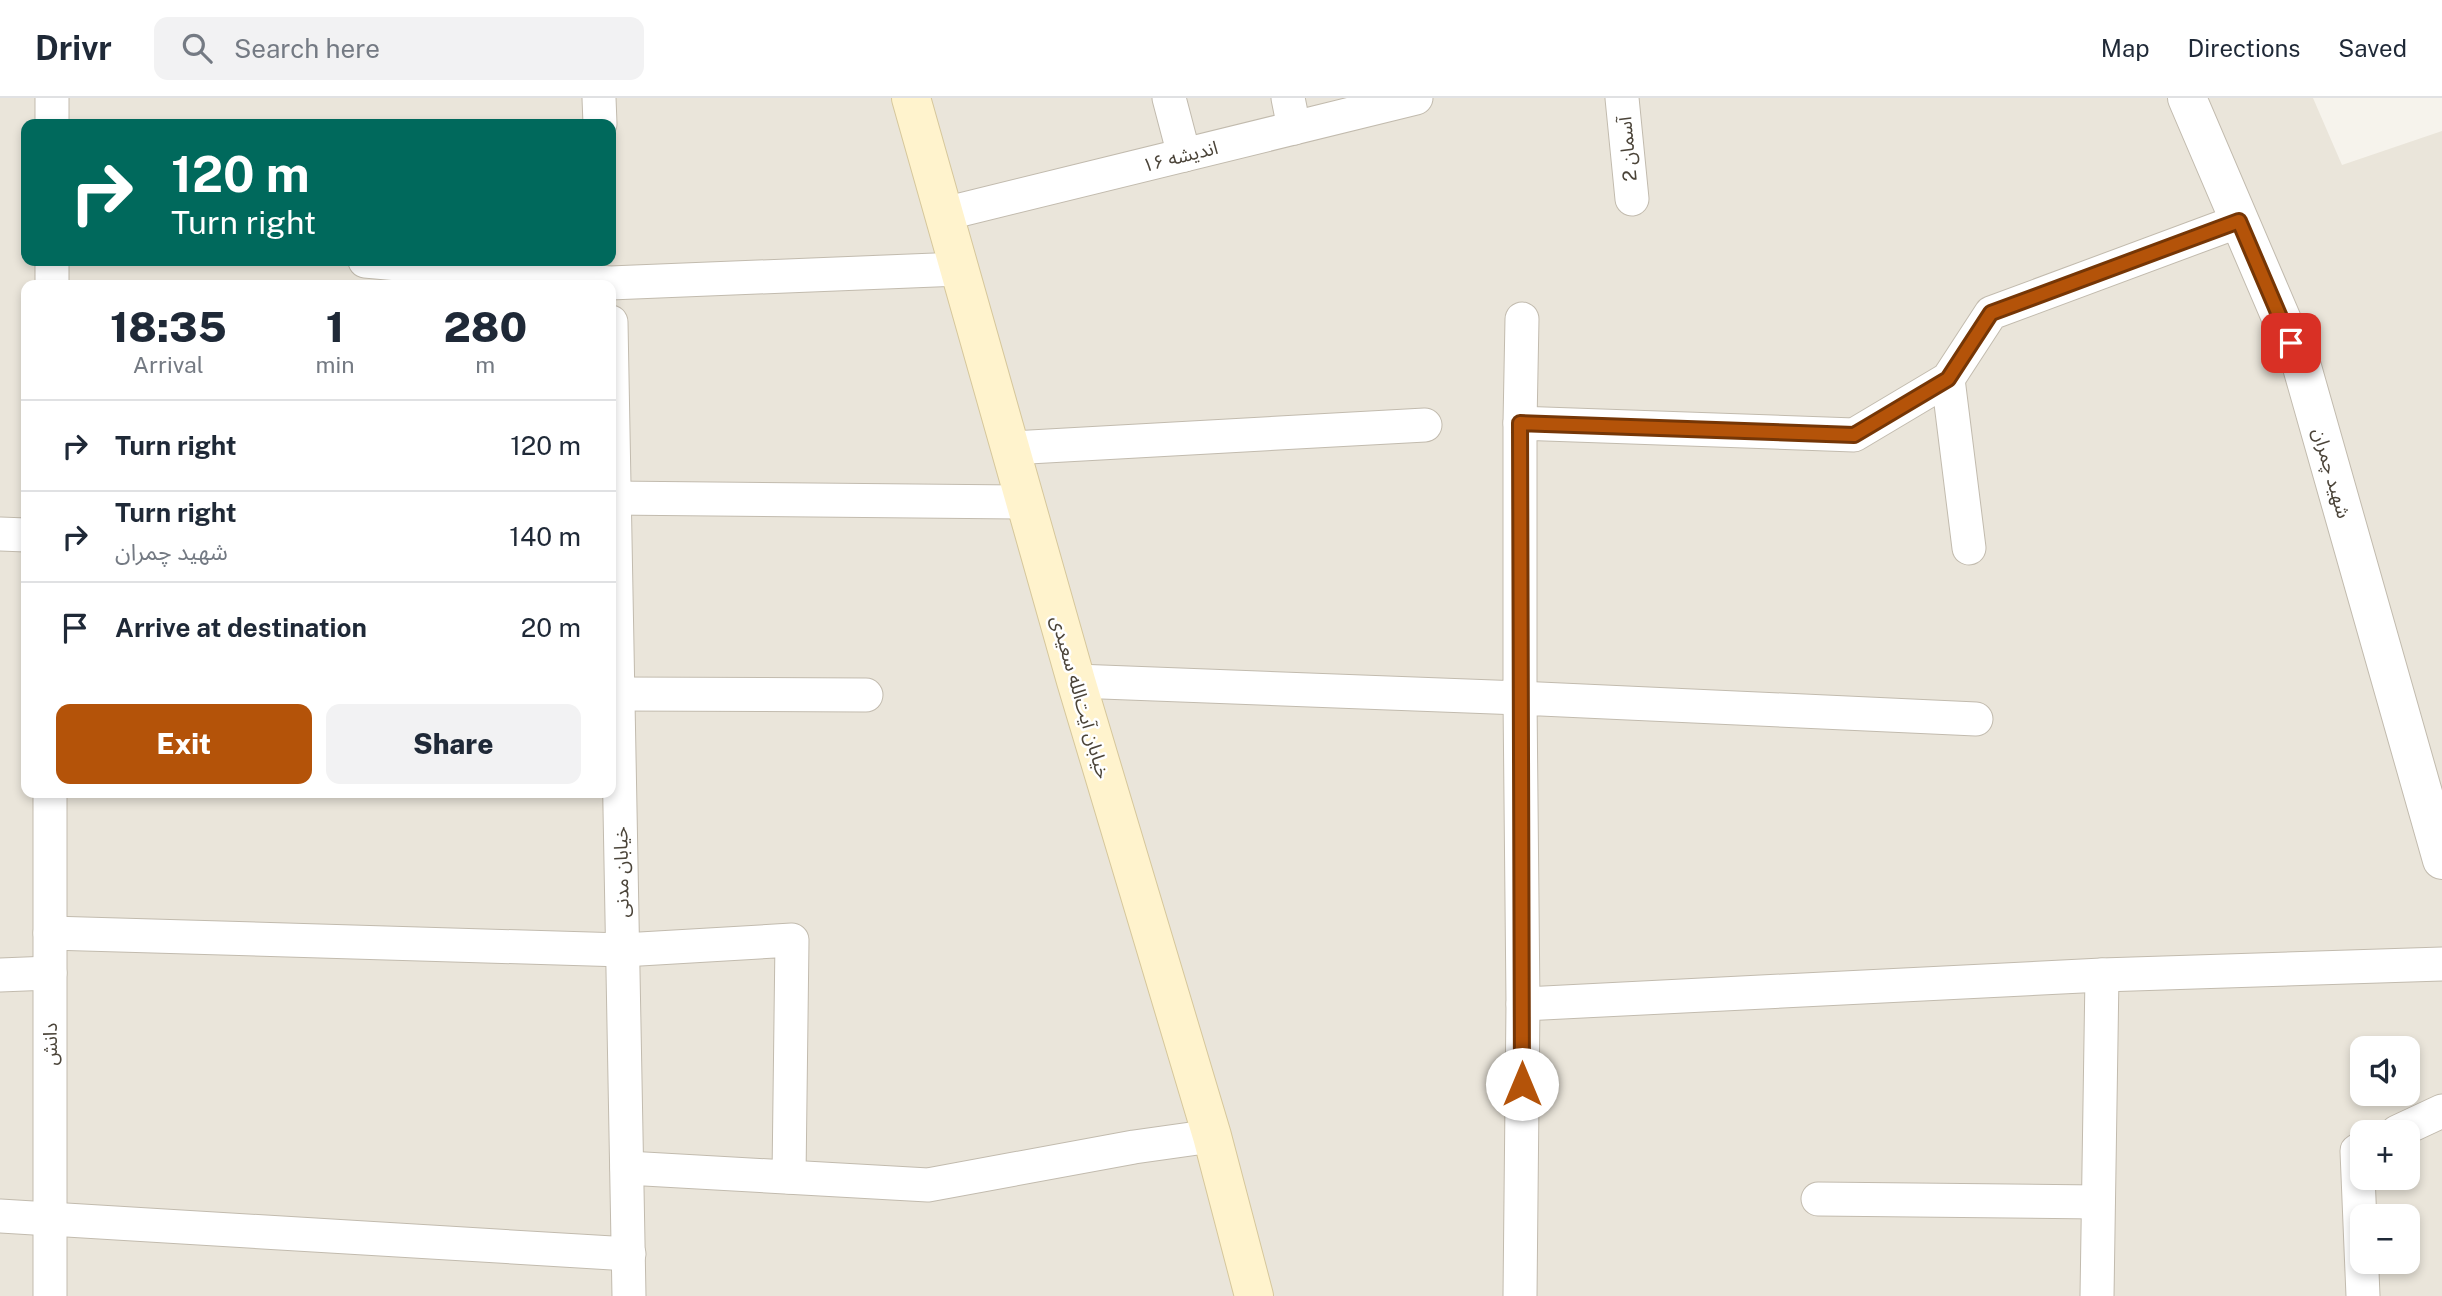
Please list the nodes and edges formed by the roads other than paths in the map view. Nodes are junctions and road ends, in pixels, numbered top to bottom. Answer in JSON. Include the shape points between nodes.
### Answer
{"nodes":[{"id":1,"x":52,"y":98,"type":"edge"},
{"id":2,"x":598,"y":98,"type":"edge"},
{"id":3,"x":911,"y":98,"type":"edge"},
{"id":4,"x":1169,"y":98,"type":"edge"},
{"id":5,"x":1416,"y":98,"type":"edge"},
{"id":6,"x":1622,"y":98,"type":"edge"},
{"id":7,"x":2187,"y":98,"type":"edge"},
{"id":8,"x":1291,"y":113,"type":"edge"},
{"id":9,"x":52,"y":119,"type":"edge"},
{"id":10,"x":600,"y":119,"type":"edge"},
{"id":11,"x":1184,"y":155,"type":"junction"},
{"id":12,"x":1632,"y":199,"type":"dead end"},
{"id":13,"x":944,"y":214,"type":"junction"},
{"id":14,"x":2239,"y":221,"type":"junction"},
{"id":15,"x":447,"y":266,"type":"edge"},
{"id":16,"x":960,"y":270,"type":"junction"},
{"id":17,"x":610,"y":276,"type":"edge"},
{"id":18,"x":1522,"y":319,"type":"dead end"},
{"id":19,"x":1948,"y":379,"type":"junction"},
{"id":20,"x":1520,"y":423,"type":"junction"},
{"id":21,"x":1425,"y":425,"type":"dead end"},
{"id":22,"x":1010,"y":448,"type":"junction"},
{"id":23,"x":616,"y":498,"type":"edge"},
{"id":24,"x":1026,"y":502,"type":"junction"},
{"id":25,"x":0,"y":534,"type":"edge"},
{"id":26,"x":21,"y":535,"type":"edge"},
{"id":27,"x":1969,"y":548,"type":"dead end"},
{"id":28,"x":616,"y":629,"type":"edge"},
{"id":29,"x":1076,"y":681,"type":"junction"},
{"id":30,"x":618,"y":694,"type":"junction"},
{"id":31,"x":866,"y":695,"type":"dead end"},
{"id":32,"x":1520,"y":698,"type":"junction"},
{"id":33,"x":1976,"y":719,"type":"dead end"},
{"id":34,"x":50,"y":798,"type":"edge"},
{"id":35,"x":2442,"y":860,"type":"edge"},
{"id":36,"x":50,"y":933,"type":"junction"},
{"id":37,"x":623,"y":950,"type":"junction"},
{"id":38,"x":2442,"y":964,"type":"edge"},
{"id":39,"x":50,"y":973,"type":"junction"},
{"id":40,"x":0,"y":975,"type":"edge"},
{"id":41,"x":2102,"y":975,"type":"junction"},
{"id":42,"x":1523,"y":1004,"type":"junction"},
{"id":43,"x":2442,"y":1111,"type":"edge"},
{"id":44,"x":2420,"y":1121,"type":"edge"},
{"id":45,"x":1212,"y":1136,"type":"junction"},
{"id":46,"x":627,"y":1168,"type":"junction"},
{"id":47,"x":789,"y":1177,"type":"junction"},
{"id":48,"x":2359,"y":1190,"type":"edge"},
{"id":49,"x":1818,"y":1199,"type":"dead end"},
{"id":50,"x":2098,"y":1202,"type":"junction"},
{"id":51,"x":0,"y":1216,"type":"edge"},
{"id":52,"x":49,"y":1220,"type":"junction"},
{"id":53,"x":629,"y":1254,"type":"junction"},
{"id":54,"x":50,"y":1296,"type":"edge"},
{"id":55,"x":629,"y":1296,"type":"edge"},
{"id":56,"x":1254,"y":1296,"type":"edge"},
{"id":57,"x":1520,"y":1296,"type":"edge"},
{"id":58,"x":2097,"y":1296,"type":"edge"},
{"id":59,"x":2363,"y":1296,"type":"edge"}],
"edges":[{"from":1,"to":9,"type":"street"},
{"from":2,"to":10,"type":"street"},
{"from":3,"to":13,"type":"main road","name":"خیابان آیت‌الله سعیدی"},
{"from":4,"to":11,"type":"street"},
{"from":5,"to":8,"type":"street","name":"اندیشه ۱۶"},
{"from":6,"to":12,"type":"street","name":"آسمان 2"},
{"from":7,"to":14,"type":"street","name":"شهید چمران"},
{"from":8,"to":11,"type":"street","name":"اندیشه ۱۶"},
{"from":11,"to":13,"type":"street","name":"اندیشه ۱۶"},
{"from":13,"to":16,"type":"main road","name":"خیابان آیت‌الله سعیدی"},
{"from":14,"to":19,"type":"street","via":[[1991,313]]},
{"from":14,"to":35,"type":"street","name":"شهید چمران","via":[[2302,368]]},
{"from":15,"to":17,"type":"street"},
{"from":16,"to":17,"type":"street"},
{"from":16,"to":22,"type":"main road","name":"خیابان آیت‌الله سعیدی"},
{"from":18,"to":20,"type":"street"},
{"from":19,"to":20,"type":"street","via":[[1854,435]]},
{"from":19,"to":27,"type":"street"},
{"from":20,"to":32,"type":"street"},
{"from":21,"to":22,"type":"street"},
{"from":22,"to":24,"type":"main road","name":"خیابان آیت‌الله سعیدی"},
{"from":23,"to":24,"type":"street"},
{"from":24,"to":29,"type":"main road","name":"خیابان آیت‌الله سعیدی"},
{"from":25,"to":26,"type":"street"},
{"from":28,"to":30,"type":"street","name":"خیابان مدنی"},
{"from":29,"to":32,"type":"street"},
{"from":29,"to":45,"type":"main road","name":"خیابان آیت‌الله سعیدی"},
{"from":30,"to":31,"type":"street"},
{"from":30,"to":37,"type":"street","name":"خیابان مدنی"},
{"from":32,"to":33,"type":"street"},
{"from":32,"to":42,"type":"street"},
{"from":34,"to":36,"type":"street","name":"دانش"},
{"from":36,"to":37,"type":"street"},
{"from":36,"to":39,"type":"street","name":"دانش"},
{"from":37,"to":46,"type":"street","name":"خیابان مدنی"},
{"from":37,"to":47,"type":"street","via":[[793,940]]},
{"from":38,"to":41,"type":"street"},
{"from":39,"to":40,"type":"street"},
{"from":39,"to":52,"type":"street","name":"دانش"},
{"from":41,"to":42,"type":"street"},
{"from":41,"to":50,"type":"street"},
{"from":42,"to":57,"type":"street"},
{"from":43,"to":44,"type":"street"},
{"from":45,"to":47,"type":"street","via":[[928,1185]]},
{"from":45,"to":56,"type":"main road","name":"خیابان آیت‌الله سعیدی"},
{"from":46,"to":47,"type":"street"},
{"from":46,"to":53,"type":"street","name":"خیابان مدنی"},
{"from":48,"to":59,"type":"street"},
{"from":49,"to":50,"type":"street"},
{"from":50,"to":58,"type":"street"},
{"from":51,"to":52,"type":"street"},
{"from":52,"to":53,"type":"street"},
{"from":52,"to":54,"type":"street","name":"دانش"},
{"from":53,"to":55,"type":"street","name":"خیابان مدنی"}]}
